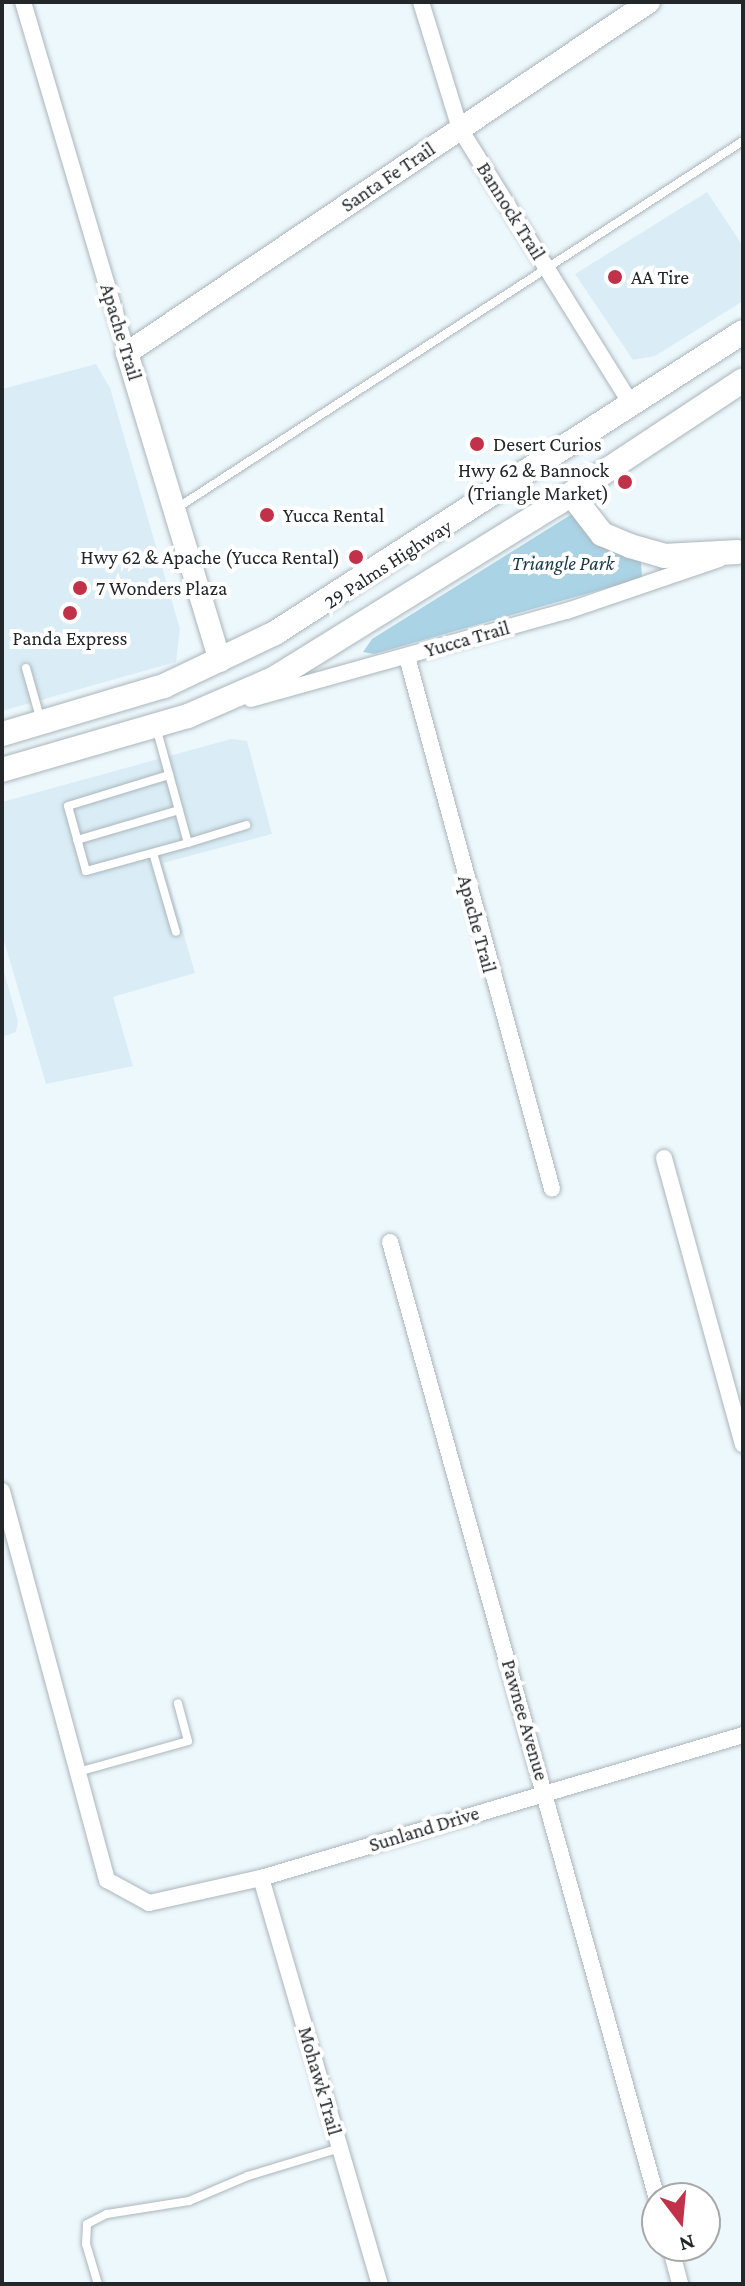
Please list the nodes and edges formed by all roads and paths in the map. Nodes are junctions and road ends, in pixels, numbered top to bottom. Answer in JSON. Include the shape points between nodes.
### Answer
{"nodes":[{"id":1,"x":23,"y":2,"type":"edge"},
{"id":2,"x":421,"y":2,"type":"edge"},
{"id":3,"x":649,"y":2,"type":"edge"},
{"id":4,"x":460,"y":129,"type":"junction"},
{"id":5,"x":743,"y":141,"type":"edge"},
{"id":6,"x":546,"y":268,"type":"junction"},
{"id":7,"x":743,"y":332,"type":"edge"},
{"id":8,"x":127,"y":353,"type":"junction"},
{"id":9,"x":743,"y":380,"type":"edge"},
{"id":10,"x":632,"y":405,"type":"junction"},
{"id":11,"x":571,"y":494,"type":"junction"},
{"id":12,"x":174,"y":510,"type":"junction"},
{"id":13,"x":741,"y":551,"type":"edge"},
{"id":14,"x":407,"y":657,"type":"junction"},
{"id":15,"x":220,"y":661,"type":"junction"},
{"id":16,"x":26,"y":668,"type":"dead end"},
{"id":17,"x":188,"y":716,"type":"junction"},
{"id":18,"x":42,"y":723,"type":"junction"},
{"id":19,"x":156,"y":726,"type":"junction"},
{"id":20,"x":2,"y":734,"type":"edge"},
{"id":21,"x":2,"y":770,"type":"edge"},
{"id":22,"x":169,"y":775,"type":"junction"},
{"id":23,"x":179,"y":810,"type":"junction"},
{"id":24,"x":246,"y":825,"type":"dead end"},
{"id":25,"x":77,"y":840,"type":"junction"},
{"id":26,"x":188,"y":843,"type":"junction"},
{"id":27,"x":153,"y":853,"type":"junction"},
{"id":28,"x":176,"y":932,"type":"dead end"},
{"id":29,"x":664,"y":1158,"type":"dead end"},
{"id":30,"x":552,"y":1189,"type":"dead end"},
{"id":31,"x":390,"y":1242,"type":"dead end"},
{"id":32,"x":743,"y":1444,"type":"edge"},
{"id":33,"x":2,"y":1491,"type":"edge"},
{"id":34,"x":178,"y":1703,"type":"dead end"},
{"id":35,"x":743,"y":1735,"type":"edge"},
{"id":36,"x":78,"y":1772,"type":"junction"},
{"id":37,"x":546,"y":1792,"type":"junction"},
{"id":38,"x":261,"y":1878,"type":"junction"},
{"id":39,"x":340,"y":2148,"type":"junction"},
{"id":40,"x":652,"y":2182,"type":"edge"},
{"id":41,"x":674,"y":2262,"type":"edge"},
{"id":42,"x":98,"y":2284,"type":"edge"},
{"id":43,"x":380,"y":2284,"type":"edge"},
{"id":44,"x":680,"y":2284,"type":"edge"}],
"edges":[{"from":1,"to":8,"type":"street","name":"Apache Trail"},
{"from":2,"to":4,"type":"street","name":"Bannock Trail"},
{"from":3,"to":4,"type":"street","name":"Santa Fe Trail"},
{"from":4,"to":6,"type":"street","name":"Bannock Trail"},
{"from":4,"to":8,"type":"street","name":"Santa Fe Trail"},
{"from":5,"to":6,"type":"lane"},
{"from":6,"to":10,"type":"street","name":"Bannock Trail"},
{"from":6,"to":12,"type":"lane"},
{"from":7,"to":10,"type":"main road","name":"29 Palms Highway"},
{"from":8,"to":12,"type":"street","name":"Apache Trail"},
{"from":9,"to":11,"type":"main road","name":"29 Palms Highway"},
{"from":10,"to":15,"type":"main road","name":"29 Palms Highway","via":[[343,594]]},
{"from":11,"to":13,"type":"main road","via":[[602,534],[630,546],[664,556]]},
{"from":11,"to":17,"type":"main road","name":"29 Palms Highway","via":[[318,653]]},
{"from":12,"to":15,"type":"street","name":"Apache Trail"},
{"from":13,"to":14,"type":"street","name":"Yucca Trail","via":[[650,585]]},
{"from":14,"to":17,"type":"street","name":"Yucca Trail"},
{"from":14,"to":30,"type":"street","name":"Apache Trail"},
{"from":15,"to":18,"type":"main road","name":"29 Palms Highway","via":[[164,686]]},
{"from":16,"to":18,"type":"lane"},
{"from":17,"to":19,"type":"main road","name":"29 Palms Highway"},
{"from":18,"to":20,"type":"main road","name":"29 Palms Highway"},
{"from":19,"to":21,"type":"main road","name":"29 Palms Highway"},
{"from":19,"to":22,"type":"lane"},
{"from":22,"to":23,"type":"lane"},
{"from":22,"to":25,"type":"lane","via":[[68,806]]},
{"from":23,"to":25,"type":"lane"},
{"from":23,"to":26,"type":"lane"},
{"from":24,"to":26,"type":"lane"},
{"from":25,"to":27,"type":"lane","via":[[86,871]]},
{"from":26,"to":27,"type":"lane"},
{"from":27,"to":28,"type":"lane"},
{"from":29,"to":32,"type":"street"},
{"from":31,"to":37,"type":"street","name":"Pawnee Avenue"},
{"from":33,"to":36,"type":"street"},
{"from":34,"to":36,"type":"lane","via":[[188,1741]]},
{"from":35,"to":37,"type":"street","name":"Sunland Drive"},
{"from":36,"to":38,"type":"street","name":"Sunland Drive","via":[[107,1880],[149,1903]]},
{"from":37,"to":38,"type":"street","name":"Sunland Drive"},
{"from":37,"to":40,"type":"street","name":"Pawnee Avenue"},
{"from":38,"to":39,"type":"street","name":"Mohawk Trail"},
{"from":39,"to":42,"type":"lane","via":[[248,2176],[189,2201],[107,2214],[87,2224],[86,2244]]},
{"from":39,"to":43,"type":"street","name":"Mohawk Trail"},
{"from":41,"to":44,"type":"street"}]}
